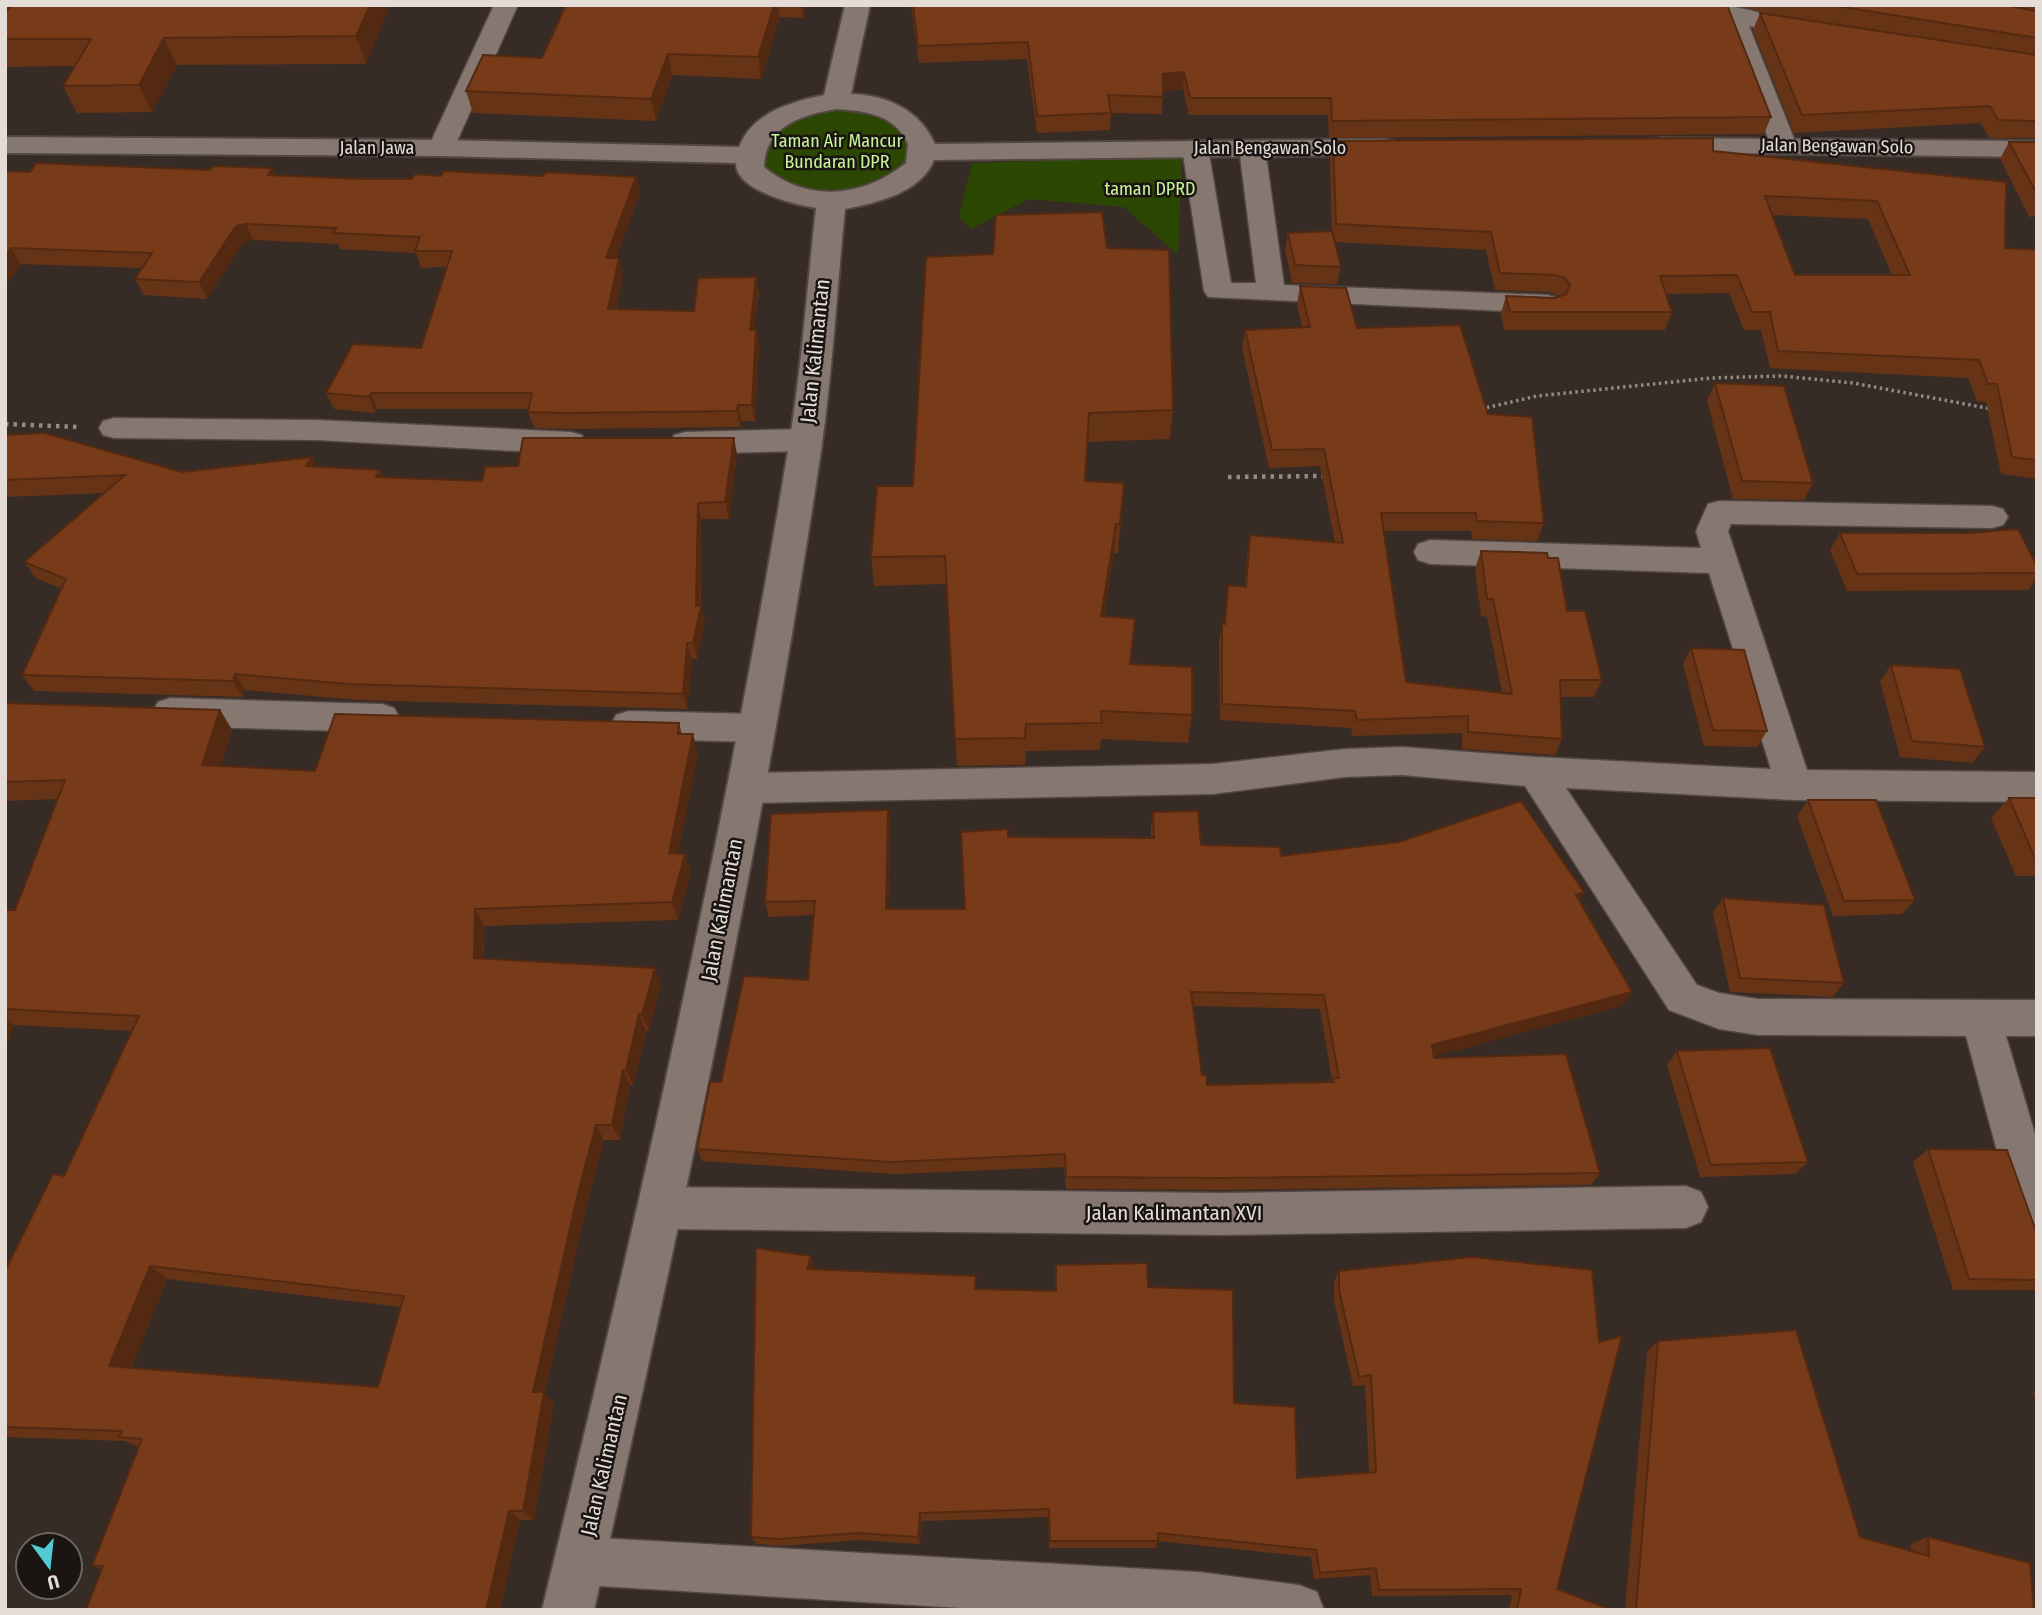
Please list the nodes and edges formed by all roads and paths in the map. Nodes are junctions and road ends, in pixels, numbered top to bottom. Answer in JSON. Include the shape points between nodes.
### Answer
{"nodes":[{"id":1,"x":506,"y":5,"type":"edge"},
{"id":2,"x":858,"y":5,"type":"edge"},
{"id":3,"x":1704,"y":5,"type":"edge"},
{"id":4,"x":1733,"y":16,"type":"junction"},
{"id":5,"x":1834,"y":34,"type":"edge"},
{"id":6,"x":836,"y":101,"type":"junction"},
{"id":7,"x":5,"y":145,"type":"edge"},
{"id":8,"x":1642,"y":146,"type":"edge"},
{"id":9,"x":1784,"y":146,"type":"junction"},
{"id":10,"x":1405,"y":147,"type":"edge"},
{"id":11,"x":441,"y":148,"type":"junction"},
{"id":12,"x":1195,"y":148,"type":"junction"},
{"id":13,"x":1252,"y":148,"type":"junction"},
{"id":14,"x":2037,"y":149,"type":"edge"},
{"id":15,"x":924,"y":152,"type":"junction"},
{"id":16,"x":748,"y":155,"type":"junction"},
{"id":17,"x":831,"y":203,"type":"junction"},
{"id":18,"x":1271,"y":291,"type":"junction"},
{"id":19,"x":1548,"y":304,"type":"edge"},
{"id":20,"x":1477,"y":410,"type":"edge"},
{"id":21,"x":2003,"y":412,"type":"edge"},
{"id":22,"x":5,"y":424,"type":"edge"},
{"id":23,"x":114,"y":428,"type":"joint"},
{"id":24,"x":806,"y":440,"type":"junction"},
{"id":25,"x":595,"y":443,"type":"edge"},
{"id":26,"x":660,"y":443,"type":"edge"},
{"id":27,"x":1335,"y":472,"type":"edge"},
{"id":28,"x":1228,"y":477,"type":"dead end"},
{"id":29,"x":1992,"y":517,"type":"dead end"},
{"id":30,"x":1430,"y":552,"type":"dead end"},
{"id":31,"x":1723,"y":561,"type":"junction"},
{"id":32,"x":136,"y":710,"type":"edge"},
{"id":33,"x":412,"y":718,"type":"edge"},
{"id":34,"x":591,"y":724,"type":"edge"},
{"id":35,"x":757,"y":728,"type":"junction"},
{"id":36,"x":1536,"y":772,"type":"junction"},
{"id":37,"x":1794,"y":785,"type":"junction"},
{"id":38,"x":2037,"y":787,"type":"edge"},
{"id":39,"x":747,"y":788,"type":"junction"},
{"id":40,"x":1981,"y":1017,"type":"junction"},
{"id":41,"x":2037,"y":1018,"type":"edge"},
{"id":42,"x":1686,"y":1207,"type":"dead end"},
{"id":43,"x":662,"y":1208,"type":"junction"},
{"id":44,"x":2037,"y":1218,"type":"edge"},
{"id":45,"x":582,"y":1560,"type":"junction"},
{"id":46,"x":568,"y":1610,"type":"edge"},
{"id":47,"x":1299,"y":1610,"type":"edge"}],
"edges":[{"from":1,"to":11,"type":"street"},
{"from":2,"to":6,"type":"main road"},
{"from":3,"to":4,"type":"street"},
{"from":4,"to":5,"type":"street"},
{"from":4,"to":9,"type":"street"},
{"from":6,"to":15,"type":"main road","via":[[873,104],[898,116],[922,139]]},
{"from":6,"to":16,"type":"main road","via":[[800,107],[774,121],[758,133]]},
{"from":7,"to":11,"type":"main road","name":"Jalan Jawa"},
{"from":8,"to":9,"type":"main road","name":"Jalan Bengawan Solo"},
{"from":9,"to":14,"type":"main road","name":"Jalan Bengawan Solo"},
{"from":10,"to":13,"type":"main road","name":"Jalan Bengawan Solo"},
{"from":11,"to":16,"type":"main road","name":"Jalan Jawa"},
{"from":12,"to":13,"type":"main road","name":"Jalan Bengawan Solo"},
{"from":12,"to":15,"type":"main road","name":"Jalan Bengawan Solo"},
{"from":12,"to":18,"type":"street","via":[[1218,291]]},
{"from":13,"to":18,"type":"street"},
{"from":15,"to":17,"type":"main road","via":[[918,166],[891,187]]},
{"from":16,"to":17,"type":"main road","via":[[750,169],[771,188]]},
{"from":17,"to":24,"type":"main road","name":"Jalan Kalimantan"},
{"from":18,"to":19,"type":"street"},
{"from":20,"to":21,"type":"path","via":[[1537,396],[1711,378],[1782,376],[1853,383]]},
{"from":22,"to":23,"type":"path"},
{"from":23,"to":25,"type":"street","via":[[317,430]]},
{"from":24,"to":26,"type":"street"},
{"from":24,"to":35,"type":"main road","name":"Jalan Kalimantan"},
{"from":27,"to":28,"type":"path","via":[[1322,477]]},
{"from":29,"to":31,"type":"street","via":[[1720,512],[1712,531]]},
{"from":30,"to":31,"type":"street"},
{"from":31,"to":37,"type":"street"},
{"from":32,"to":33,"type":"street"},
{"from":34,"to":35,"type":"street"},
{"from":35,"to":39,"type":"main road","name":"Jalan Kalimantan"},
{"from":36,"to":37,"type":"street"},
{"from":36,"to":39,"type":"street","via":[[1402,761],[1213,779]]},
{"from":36,"to":40,"type":"street","via":[[1683,998],[1719,1011],[1758,1017]]},
{"from":37,"to":38,"type":"street"},
{"from":39,"to":43,"type":"main road","name":"Jalan Kalimantan"},
{"from":40,"to":41,"type":"street"},
{"from":40,"to":44,"type":"street"},
{"from":42,"to":43,"type":"street","name":"Jalan Kalimantan XVI","via":[[1222,1214]]},
{"from":43,"to":45,"type":"main road","name":"Jalan Kalimantan"},
{"from":45,"to":46,"type":"main road","name":"Jalan Kalimantan"},
{"from":45,"to":47,"type":"street","via":[[1199,1597]]}]}
